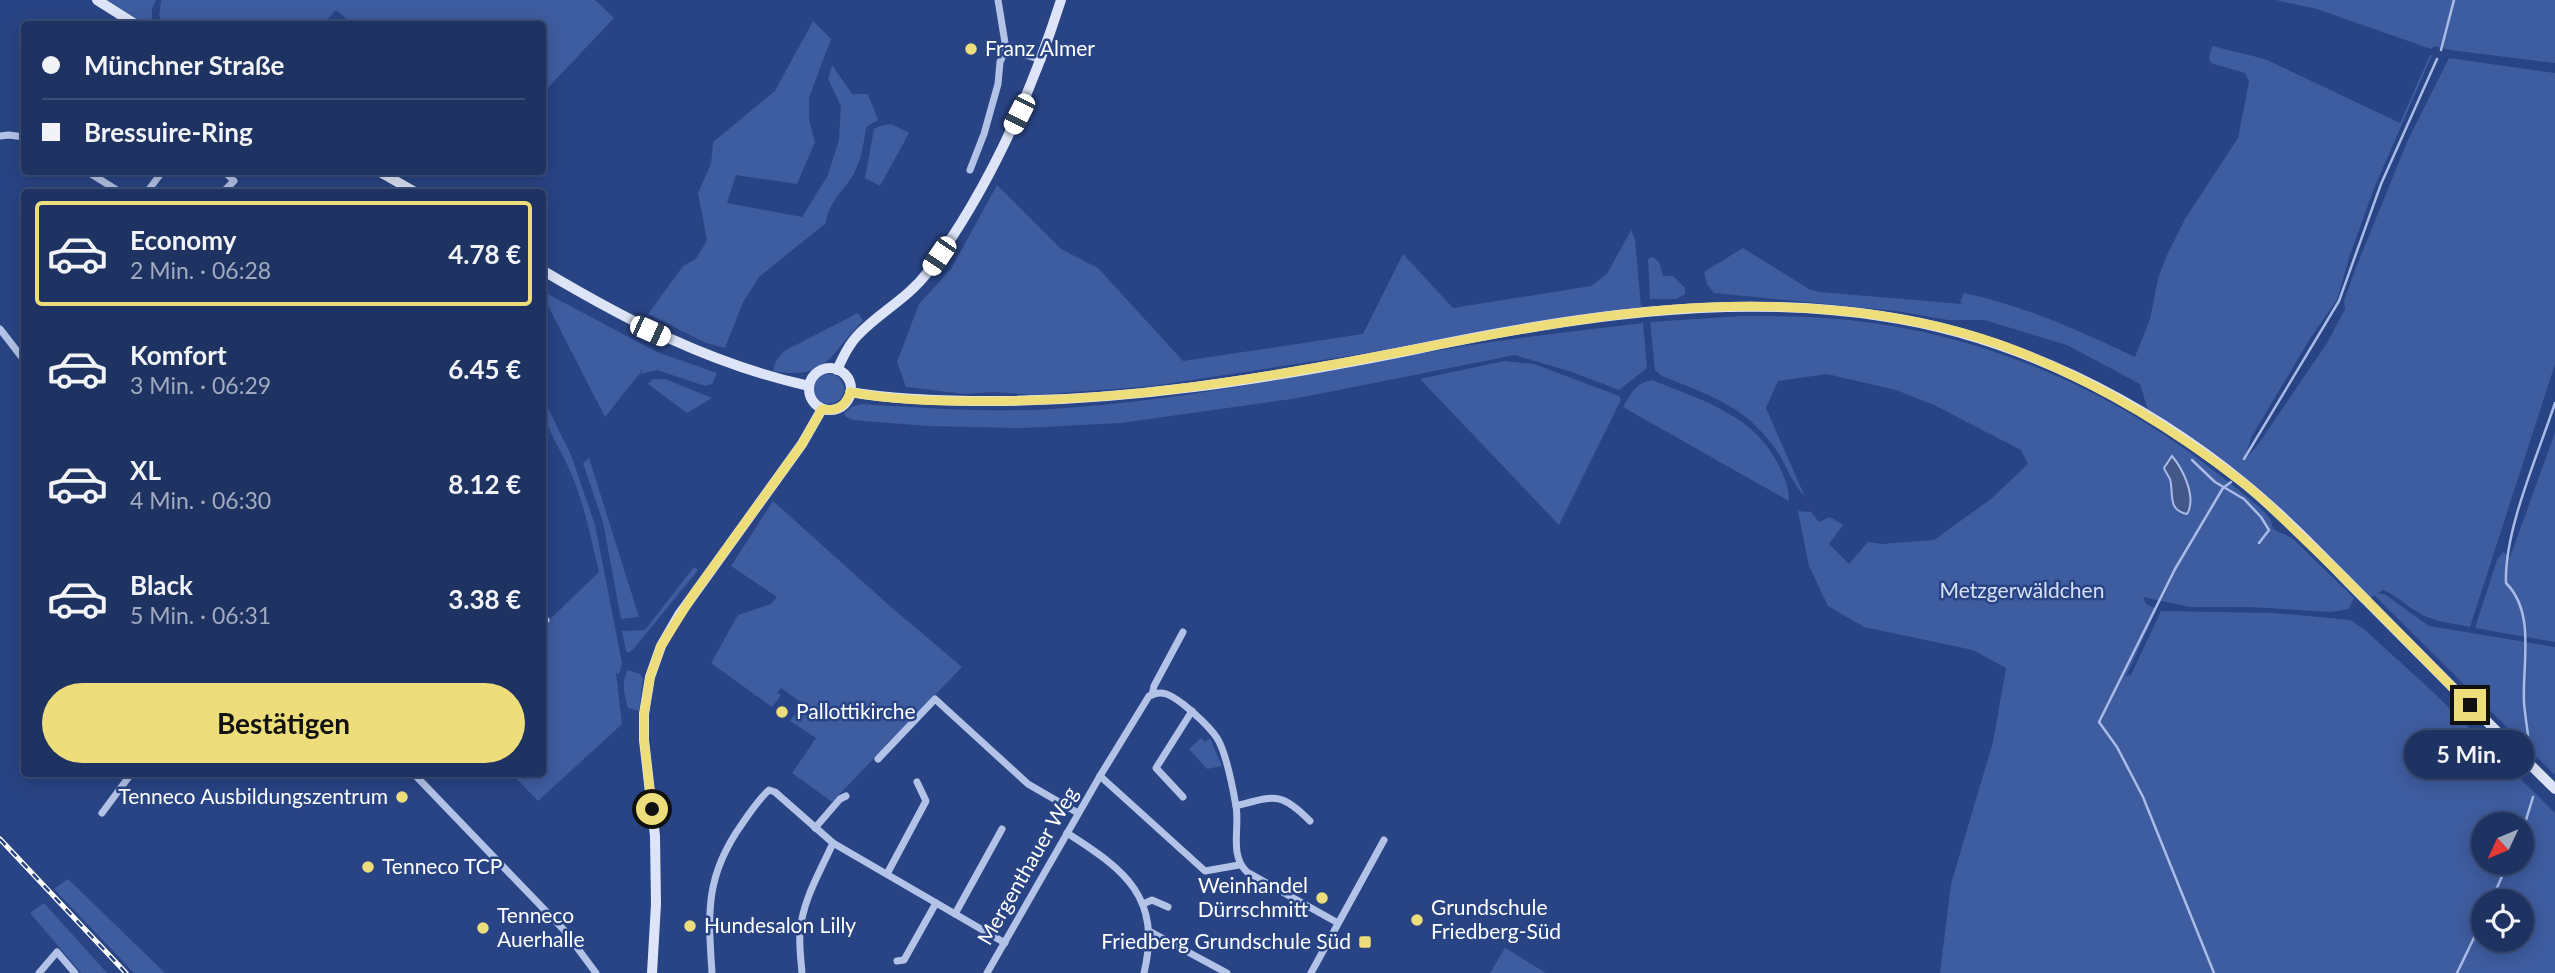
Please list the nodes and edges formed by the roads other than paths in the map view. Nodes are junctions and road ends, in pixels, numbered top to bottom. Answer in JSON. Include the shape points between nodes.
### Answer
{"nodes":[{"id":1,"x":97,"y":0,"type":"edge"},
{"id":2,"x":998,"y":0,"type":"edge"},
{"id":3,"x":1061,"y":0,"type":"edge"},
{"id":4,"x":130,"y":21,"type":"edge"},
{"id":5,"x":1006,"y":49,"type":"junction"},
{"id":6,"x":1042,"y":60,"type":"junction"},
{"id":7,"x":0,"y":136,"type":"edge"},
{"id":8,"x":21,"y":137,"type":"edge"},
{"id":9,"x":970,"y":170,"type":"dead end"},
{"id":10,"x":93,"y":175,"type":"edge"},
{"id":11,"x":228,"y":175,"type":"edge"},
{"id":12,"x":385,"y":175,"type":"edge"},
{"id":13,"x":115,"y":189,"type":"edge"},
{"id":14,"x":226,"y":189,"type":"edge"},
{"id":15,"x":410,"y":189,"type":"edge"},
{"id":16,"x":546,"y":272,"type":"edge"},
{"id":17,"x":0,"y":328,"type":"edge"},
{"id":18,"x":21,"y":355,"type":"edge"},
{"id":19,"x":836,"y":370,"type":"junction"},
{"id":20,"x":809,"y":386,"type":"junction"},
{"id":21,"x":850,"y":392,"type":"junction"},
{"id":22,"x":822,"y":409,"type":"junction"},
{"id":23,"x":1183,"y":632,"type":"dead end"},
{"id":24,"x":1151,"y":695,"type":"junction"},
{"id":25,"x":1192,"y":711,"type":"junction"},
{"id":26,"x":878,"y":759,"type":"dead end"},
{"id":27,"x":1100,"y":776,"type":"junction"},
{"id":28,"x":129,"y":777,"type":"edge"},
{"id":29,"x":417,"y":777,"type":"edge"},
{"id":30,"x":918,"y":782,"type":"dead end"},
{"id":31,"x":2555,"y":789,"type":"edge"},
{"id":32,"x":846,"y":796,"type":"dead end"},
{"id":33,"x":1183,"y":797,"type":"dead end"},
{"id":34,"x":1236,"y":806,"type":"junction"},
{"id":35,"x":102,"y":813,"type":"dead end"},
{"id":36,"x":1079,"y":813,"type":"junction"},
{"id":37,"x":1310,"y":821,"type":"dead end"},
{"id":38,"x":815,"y":828,"type":"junction"},
{"id":39,"x":1002,"y":829,"type":"dead end"},
{"id":40,"x":1067,"y":833,"type":"junction"},
{"id":41,"x":1384,"y":839,"type":"dead end"},
{"id":42,"x":833,"y":843,"type":"junction"},
{"id":43,"x":1239,"y":865,"type":"junction"},
{"id":44,"x":887,"y":874,"type":"junction"},
{"id":45,"x":936,"y":903,"type":"junction"},
{"id":46,"x":1143,"y":904,"type":"junction"},
{"id":47,"x":1168,"y":907,"type":"dead end"},
{"id":48,"x":955,"y":914,"type":"junction"},
{"id":49,"x":1338,"y":923,"type":"junction"},
{"id":50,"x":1149,"y":931,"type":"junction"},
{"id":51,"x":1005,"y":943,"type":"junction"},
{"id":52,"x":897,"y":961,"type":"dead end"},
{"id":53,"x":39,"y":973,"type":"edge"},
{"id":54,"x":75,"y":973,"type":"edge"},
{"id":55,"x":596,"y":973,"type":"edge"},
{"id":56,"x":652,"y":973,"type":"edge"},
{"id":57,"x":712,"y":973,"type":"edge"},
{"id":58,"x":802,"y":973,"type":"edge"},
{"id":59,"x":987,"y":973,"type":"edge"},
{"id":60,"x":1144,"y":973,"type":"edge"},
{"id":61,"x":1227,"y":973,"type":"edge"},
{"id":62,"x":1311,"y":973,"type":"edge"}],
"edges":[{"from":1,"to":4,"type":"main road"},
{"from":2,"to":5,"type":"street"},
{"from":3,"to":6,"type":"main road"},
{"from":5,"to":6,"type":"street"},
{"from":5,"to":9,"type":"street"},
{"from":6,"to":19,"type":"main road","via":[[993,167],[939,256],[906,296],[861,332]]},
{"from":7,"to":8,"type":"street"},
{"from":10,"to":13,"type":"street"},
{"from":11,"to":14,"type":"street","via":[[234,181]]},
{"from":12,"to":15,"type":"main road"},
{"from":16,"to":20,"type":"main road","via":[[700,354]]},
{"from":17,"to":18,"type":"street"},
{"from":19,"to":20,"type":"main road","via":[[817,373]]},
{"from":19,"to":21,"type":"main road","via":[[848,379]]},
{"from":20,"to":22,"type":"main road","via":[[813,401]]},
{"from":21,"to":22,"type":"main road","via":[[841,407]]},
{"from":21,"to":31,"type":"main road","via":[[1021,402],[1183,390],[1665,310],[1800,308],[1882,316],[1954,331],[2020,352],[2093,386],[2185,440],[2247,486]]},
{"from":22,"to":56,"type":"main road","via":[[802,444],[679,615],[650,677],[644,740],[654,836]]},
{"from":23,"to":24,"type":"street","name":"Mergenthauer Weg"},
{"from":24,"to":25,"type":"street","via":[[1167,694]]},
{"from":24,"to":27,"type":"street","name":"Mergenthauer Weg"},
{"from":25,"to":33,"type":"street","via":[[1156,768]]},
{"from":25,"to":34,"type":"street","via":[[1218,739]]},
{"from":26,"to":36,"type":"street","via":[[935,699],[1028,784]]},
{"from":27,"to":36,"type":"street","name":"Mergenthauer Weg"},
{"from":27,"to":43,"type":"street","name":"Mergenthauer Weg","via":[[1205,871]]},
{"from":28,"to":35,"type":"street"},
{"from":29,"to":55,"type":"street","via":[[564,930]]},
{"from":30,"to":44,"type":"street","via":[[926,801]]},
{"from":32,"to":38,"type":"street"},
{"from":34,"to":37,"type":"street","via":[[1270,797],[1296,807]]},
{"from":34,"to":43,"type":"street"},
{"from":36,"to":40,"type":"street","name":"Mergenthauer Weg"},
{"from":38,"to":42,"type":"street"},
{"from":38,"to":57,"type":"street","via":[[775,792],[759,799],[732,838],[713,879]]},
{"from":39,"to":48,"type":"street"},
{"from":40,"to":46,"type":"street","via":[[1111,861]]},
{"from":40,"to":51,"type":"street","name":"Mergenthauer Weg"},
{"from":41,"to":49,"type":"street"},
{"from":42,"to":44,"type":"street"},
{"from":42,"to":58,"type":"street","via":[[803,916]]},
{"from":43,"to":49,"type":"street"},
{"from":44,"to":45,"type":"street"},
{"from":45,"to":48,"type":"street"},
{"from":45,"to":52,"type":"street","via":[[904,960]]},
{"from":46,"to":47,"type":"street","via":[[1152,900]]},
{"from":46,"to":50,"type":"street"},
{"from":48,"to":51,"type":"street"},
{"from":49,"to":62,"type":"street"},
{"from":50,"to":60,"type":"street"},
{"from":50,"to":61,"type":"street"},
{"from":51,"to":59,"type":"street","name":"Mergenthauer Weg"},
{"from":53,"to":54,"type":"street","via":[[57,952]]}]}
